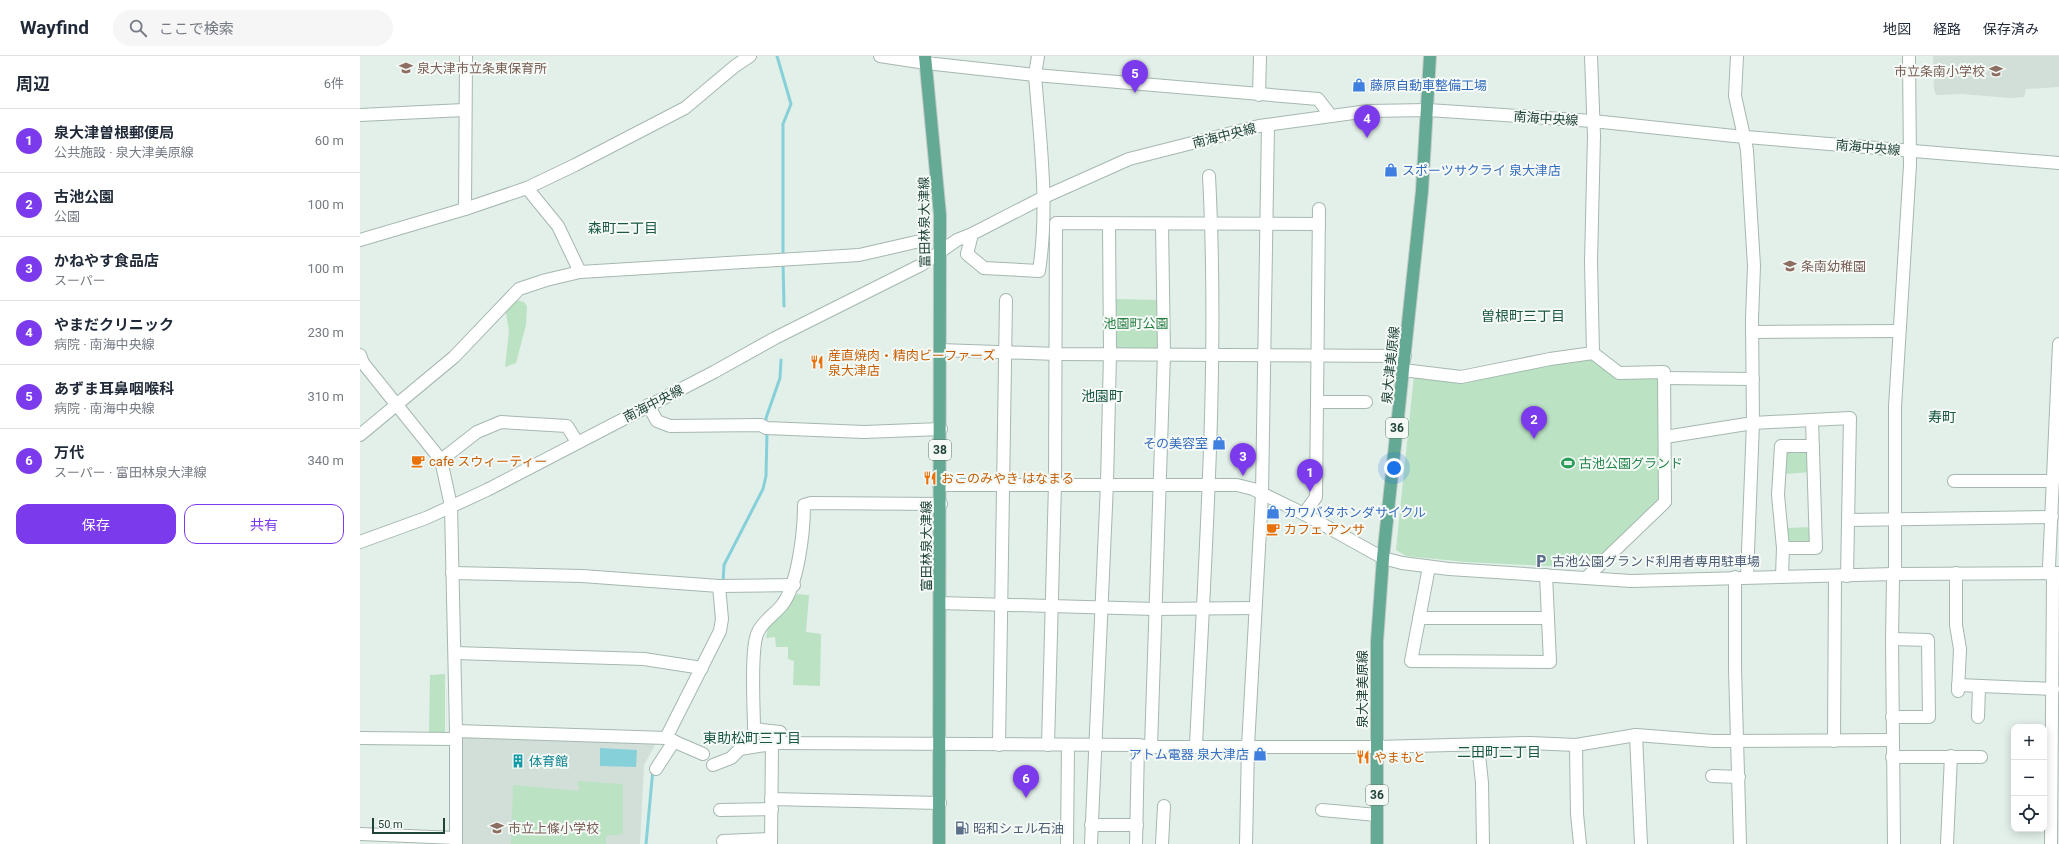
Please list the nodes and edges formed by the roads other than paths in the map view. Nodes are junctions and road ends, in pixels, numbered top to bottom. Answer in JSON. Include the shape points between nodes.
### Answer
{"nodes":[{"id":1,"x":466,"y":56,"type":"edge"},
{"id":2,"x":750,"y":56,"type":"edge"},
{"id":3,"x":880,"y":56,"type":"edge"},
{"id":4,"x":1038,"y":56,"type":"edge"},
{"id":5,"x":1260,"y":56,"type":"edge"},
{"id":6,"x":1430,"y":56,"type":"edge"},
{"id":7,"x":1592,"y":56,"type":"edge"},
{"id":8,"x":1737,"y":56,"type":"edge"},
{"id":9,"x":1909,"y":56,"type":"edge"},
{"id":10,"x":925,"y":60,"type":"edge"},
{"id":11,"x":1035,"y":75,"type":"junction"},
{"id":12,"x":1259,"y":95,"type":"junction"},
{"id":13,"x":464,"y":110,"type":"junction"},
{"id":14,"x":1428,"y":110,"type":"junction"},
{"id":15,"x":360,"y":115,"type":"edge"},
{"id":16,"x":1331,"y":116,"type":"junction"},
{"id":17,"x":1593,"y":121,"type":"junction"},
{"id":18,"x":1268,"y":124,"type":"junction"},
{"id":19,"x":1745,"y":137,"type":"junction"},
{"id":20,"x":1909,"y":150,"type":"junction"},
{"id":21,"x":2059,"y":163,"type":"edge"},
{"id":22,"x":1209,"y":176,"type":"dead end"},
{"id":23,"x":527,"y":188,"type":"junction"},
{"id":24,"x":1044,"y":196,"type":"junction"},
{"id":25,"x":465,"y":209,"type":"junction"},
{"id":26,"x":1320,"y":209,"type":"dead end"},
{"id":27,"x":1265,"y":223,"type":"junction"},
{"id":28,"x":1109,"y":224,"type":"junction"},
{"id":29,"x":1162,"y":224,"type":"junction"},
{"id":30,"x":1212,"y":224,"type":"junction"},
{"id":31,"x":1319,"y":224,"type":"junction"},
{"id":32,"x":972,"y":234,"type":"junction"},
{"id":33,"x":360,"y":240,"type":"edge"},
{"id":34,"x":920,"y":241,"type":"dead end"},
{"id":35,"x":940,"y":251,"type":"junction"},
{"id":36,"x":580,"y":272,"type":"junction"},
{"id":37,"x":1039,"y":272,"type":"junction"},
{"id":38,"x":1057,"y":272,"type":"junction"},
{"id":39,"x":1006,"y":300,"type":"dead end"},
{"id":40,"x":1899,"y":330,"type":"junction"},
{"id":41,"x":1752,"y":332,"type":"junction"},
{"id":42,"x":2059,"y":344,"type":"edge"},
{"id":43,"x":940,"y":350,"type":"junction"},
{"id":44,"x":1004,"y":352,"type":"junction"},
{"id":45,"x":1593,"y":353,"type":"junction"},
{"id":46,"x":1057,"y":354,"type":"junction"},
{"id":47,"x":1110,"y":354,"type":"junction"},
{"id":48,"x":1164,"y":354,"type":"junction"},
{"id":49,"x":1212,"y":354,"type":"junction"},
{"id":50,"x":1265,"y":354,"type":"junction"},
{"id":51,"x":360,"y":355,"type":"edge"},
{"id":52,"x":1318,"y":355,"type":"junction"},
{"id":53,"x":1405,"y":356,"type":"junction"},
{"id":54,"x":1403,"y":370,"type":"junction"},
{"id":55,"x":1664,"y":378,"type":"junction"},
{"id":56,"x":1752,"y":379,"type":"junction"},
{"id":57,"x":1317,"y":402,"type":"junction"},
{"id":58,"x":1366,"y":402,"type":"dead end"},
{"id":59,"x":648,"y":405,"type":"junction"},
{"id":60,"x":396,"y":406,"type":"junction"},
{"id":61,"x":2057,"y":416,"type":"edge"},
{"id":62,"x":1812,"y":420,"type":"junction"},
{"id":63,"x":1753,"y":423,"type":"junction"},
{"id":64,"x":941,"y":429,"type":"junction"},
{"id":65,"x":360,"y":435,"type":"edge"},
{"id":66,"x":1665,"y":437,"type":"junction"},
{"id":67,"x":577,"y":442,"type":"junction"},
{"id":68,"x":1813,"y":446,"type":"junction"},
{"id":69,"x":441,"y":460,"type":"junction"},
{"id":70,"x":1954,"y":481,"type":"dead end"},
{"id":71,"x":2053,"y":481,"type":"junction"},
{"id":72,"x":940,"y":484,"type":"junction"},
{"id":73,"x":1004,"y":484,"type":"junction"},
{"id":74,"x":1055,"y":484,"type":"junction"},
{"id":75,"x":1107,"y":484,"type":"junction"},
{"id":76,"x":1159,"y":485,"type":"junction"},
{"id":77,"x":1209,"y":485,"type":"junction"},
{"id":78,"x":1262,"y":494,"type":"junction"},
{"id":79,"x":940,"y":504,"type":"junction"},
{"id":80,"x":451,"y":506,"type":"junction"},
{"id":81,"x":1304,"y":514,"type":"junction"},
{"id":82,"x":2052,"y":517,"type":"junction"},
{"id":83,"x":1849,"y":520,"type":"junction"},
{"id":84,"x":1896,"y":520,"type":"junction"},
{"id":85,"x":360,"y":542,"type":"edge"},
{"id":86,"x":1783,"y":548,"type":"junction"},
{"id":87,"x":1383,"y":558,"type":"junction"},
{"id":88,"x":1429,"y":567,"type":"junction"},
{"id":89,"x":452,"y":573,"type":"junction"},
{"id":90,"x":1956,"y":573,"type":"junction"},
{"id":91,"x":2055,"y":573,"type":"edge"},
{"id":92,"x":1894,"y":574,"type":"junction"},
{"id":93,"x":1546,"y":575,"type":"junction"},
{"id":94,"x":1782,"y":576,"type":"junction"},
{"id":95,"x":1841,"y":576,"type":"junction"},
{"id":96,"x":1735,"y":577,"type":"junction"},
{"id":97,"x":1747,"y":577,"type":"junction"},
{"id":98,"x":1586,"y":578,"type":"junction"},
{"id":99,"x":794,"y":585,"type":"junction"},
{"id":100,"x":722,"y":586,"type":"junction"},
{"id":101,"x":940,"y":603,"type":"junction"},
{"id":102,"x":1001,"y":605,"type":"junction"},
{"id":103,"x":1051,"y":606,"type":"junction"},
{"id":104,"x":1101,"y":607,"type":"junction"},
{"id":105,"x":1203,"y":608,"type":"junction"},
{"id":106,"x":1255,"y":608,"type":"junction"},
{"id":107,"x":1155,"y":609,"type":"junction"},
{"id":108,"x":1419,"y":618,"type":"junction"},
{"id":109,"x":1548,"y":618,"type":"junction"},
{"id":110,"x":1892,"y":639,"type":"junction"},
{"id":111,"x":455,"y":652,"type":"junction"},
{"id":112,"x":702,"y":668,"type":"junction"},
{"id":113,"x":1979,"y":687,"type":"junction"},
{"id":114,"x":2053,"y":689,"type":"junction"},
{"id":115,"x":1892,"y":717,"type":"junction"},
{"id":116,"x":1978,"y":717,"type":"dead end"},
{"id":117,"x":456,"y":735,"type":"junction"},
{"id":118,"x":1636,"y":735,"type":"junction"},
{"id":119,"x":360,"y":738,"type":"edge"},
{"id":120,"x":670,"y":739,"type":"junction"},
{"id":121,"x":1892,"y":740,"type":"junction"},
{"id":122,"x":1737,"y":741,"type":"junction"},
{"id":123,"x":1834,"y":741,"type":"junction"},
{"id":124,"x":940,"y":743,"type":"junction"},
{"id":125,"x":775,"y":744,"type":"junction"},
{"id":126,"x":999,"y":745,"type":"junction"},
{"id":127,"x":1048,"y":745,"type":"junction"},
{"id":128,"x":1068,"y":745,"type":"junction"},
{"id":129,"x":1095,"y":745,"type":"junction"},
{"id":130,"x":1138,"y":745,"type":"junction"},
{"id":131,"x":1478,"y":745,"type":"junction"},
{"id":132,"x":1576,"y":745,"type":"junction"},
{"id":133,"x":1196,"y":746,"type":"junction"},
{"id":134,"x":1248,"y":746,"type":"junction"},
{"id":135,"x":1151,"y":747,"type":"junction"},
{"id":136,"x":1376,"y":747,"type":"junction"},
{"id":137,"x":703,"y":754,"type":"dead end"},
{"id":138,"x":1951,"y":756,"type":"junction"},
{"id":139,"x":1892,"y":757,"type":"junction"},
{"id":140,"x":1981,"y":757,"type":"dead end"},
{"id":141,"x":713,"y":765,"type":"dead end"},
{"id":142,"x":656,"y":769,"type":"dead end"},
{"id":143,"x":1712,"y":776,"type":"dead end"},
{"id":144,"x":1739,"y":777,"type":"junction"},
{"id":145,"x":940,"y":803,"type":"junction"},
{"id":146,"x":771,"y":804,"type":"junction"},
{"id":147,"x":1164,"y":806,"type":"dead end"},
{"id":148,"x":720,"y":810,"type":"dead end"},
{"id":149,"x":1322,"y":810,"type":"dead end"},
{"id":150,"x":1377,"y":815,"type":"junction"},
{"id":151,"x":1091,"y":825,"type":"junction"},
{"id":152,"x":1137,"y":825,"type":"junction"},
{"id":153,"x":360,"y":834,"type":"edge"},
{"id":154,"x":724,"y":840,"type":"dead end"},
{"id":155,"x":456,"y":841,"type":"edge"},
{"id":156,"x":771,"y":842,"type":"edge"},
{"id":157,"x":939,"y":844,"type":"edge"},
{"id":158,"x":1067,"y":844,"type":"edge"},
{"id":159,"x":1091,"y":844,"type":"edge"},
{"id":160,"x":1136,"y":844,"type":"edge"},
{"id":161,"x":1162,"y":844,"type":"edge"},
{"id":162,"x":1246,"y":844,"type":"edge"},
{"id":163,"x":1377,"y":844,"type":"edge"},
{"id":164,"x":1483,"y":844,"type":"edge"},
{"id":165,"x":1580,"y":844,"type":"edge"},
{"id":166,"x":1641,"y":844,"type":"edge"},
{"id":167,"x":1740,"y":844,"type":"edge"},
{"id":168,"x":1894,"y":844,"type":"edge"},
{"id":169,"x":1947,"y":844,"type":"edge"},
{"id":170,"x":2051,"y":844,"type":"edge"}],
"edges":[{"from":1,"to":13,"type":"street"},
{"from":2,"to":23,"type":"street","via":[[685,108]]},
{"from":3,"to":10,"type":"street"},
{"from":4,"to":11,"type":"street"},
{"from":5,"to":12,"type":"street"},
{"from":6,"to":14,"type":"main road","name":"泉大津美原線","number":"36"},
{"from":7,"to":17,"type":"street"},
{"from":8,"to":19,"type":"street","via":[[1735,96]]},
{"from":9,"to":20,"type":"street"},
{"from":10,"to":11,"type":"street"},
{"from":10,"to":35,"type":"main road","name":"富田林泉大津線","number":"38","via":[[937,164]]},
{"from":11,"to":12,"type":"street"},
{"from":11,"to":24,"type":"street"},
{"from":12,"to":16,"type":"street","via":[[1318,99]]},
{"from":13,"to":15,"type":"street"},
{"from":13,"to":25,"type":"street"},
{"from":14,"to":16,"type":"street","name":"南海中央線","via":[[1368,111]]},
{"from":14,"to":17,"type":"street","name":"南海中央線"},
{"from":14,"to":53,"type":"main road","name":"泉大津美原線","number":"36"},
{"from":16,"to":18,"type":"street","name":"南海中央線"},
{"from":17,"to":19,"type":"street","name":"南海中央線"},
{"from":17,"to":45,"type":"street"},
{"from":18,"to":24,"type":"street","name":"南海中央線","via":[[1130,159]]},
{"from":18,"to":27,"type":"street"},
{"from":19,"to":20,"type":"street","name":"南海中央線"},
{"from":19,"to":41,"type":"street","via":[[1754,266]]},
{"from":20,"to":21,"type":"street","name":"南海中央線"},
{"from":20,"to":40,"type":"street"},
{"from":22,"to":30,"type":"street"},
{"from":23,"to":25,"type":"street"},
{"from":23,"to":36,"type":"street","via":[[558,226]]},
{"from":24,"to":32,"type":"street","name":"南海中央線"},
{"from":24,"to":37,"type":"street"},
{"from":25,"to":33,"type":"street"},
{"from":26,"to":31,"type":"street"},
{"from":27,"to":30,"type":"street"},
{"from":27,"to":31,"type":"street"},
{"from":27,"to":50,"type":"street"},
{"from":28,"to":29,"type":"street"},
{"from":28,"to":38,"type":"street","via":[[1056,222]]},
{"from":28,"to":47,"type":"street"},
{"from":29,"to":30,"type":"street"},
{"from":29,"to":48,"type":"street"},
{"from":30,"to":49,"type":"street"},
{"from":31,"to":52,"type":"street"},
{"from":32,"to":35,"type":"street","name":"南海中央線"},
{"from":32,"to":37,"type":"street","via":[[967,254],[984,268]]},
{"from":34,"to":36,"type":"street","via":[[859,255]]},
{"from":35,"to":43,"type":"main road","name":"富田林泉大津線","number":"38"},
{"from":35,"to":59,"type":"street","name":"南海中央線","via":[[921,266],[775,338]]},
{"from":36,"to":60,"type":"street","via":[[519,289],[454,357]]},
{"from":37,"to":38,"type":"street"},
{"from":38,"to":46,"type":"street"},
{"from":39,"to":44,"type":"street"},
{"from":40,"to":41,"type":"street"},
{"from":40,"to":84,"type":"street","via":[[1895,407]]},
{"from":41,"to":56,"type":"street"},
{"from":42,"to":61,"type":"street"},
{"from":43,"to":44,"type":"street"},
{"from":43,"to":64,"type":"main road","name":"富田林泉大津線","number":"38"},
{"from":44,"to":46,"type":"street"},
{"from":44,"to":73,"type":"street"},
{"from":45,"to":54,"type":"street","via":[[1461,377]]},
{"from":45,"to":55,"type":"street","via":[[1619,373],[1664,372]]},
{"from":46,"to":47,"type":"street"},
{"from":46,"to":74,"type":"street"},
{"from":47,"to":48,"type":"street"},
{"from":47,"to":75,"type":"street"},
{"from":48,"to":49,"type":"street"},
{"from":48,"to":76,"type":"street"},
{"from":49,"to":50,"type":"street"},
{"from":49,"to":77,"type":"street"},
{"from":50,"to":52,"type":"street"},
{"from":50,"to":78,"type":"street"},
{"from":51,"to":60,"type":"street","via":[[363,363]]},
{"from":52,"to":53,"type":"street"},
{"from":52,"to":57,"type":"street"},
{"from":53,"to":54,"type":"main road","name":"泉大津美原線","number":"36"},
{"from":54,"to":87,"type":"main road","name":"泉大津美原線","number":"36"},
{"from":55,"to":56,"type":"street"},
{"from":55,"to":66,"type":"street"},
{"from":56,"to":63,"type":"street"},
{"from":57,"to":58,"type":"street"},
{"from":57,"to":81,"type":"street","via":[[1316,497]]},
{"from":59,"to":64,"type":"street","via":[[657,421],[670,426],[761,424],[768,428],[864,432]]},
{"from":59,"to":67,"type":"street","name":"南海中央線"},
{"from":60,"to":65,"type":"street"},
{"from":60,"to":69,"type":"street"},
{"from":61,"to":71,"type":"street"},
{"from":62,"to":63,"type":"street"},
{"from":62,"to":68,"type":"street"},
{"from":62,"to":83,"type":"street","via":[[1850,418]]},
{"from":63,"to":66,"type":"street"},
{"from":63,"to":97,"type":"street"},
{"from":64,"to":72,"type":"main road","name":"富田林泉大津線","number":"38"},
{"from":66,"to":98,"type":"street","via":[[1665,502]]},
{"from":67,"to":69,"type":"street","via":[[567,426],[500,422],[477,432]]},
{"from":67,"to":80,"type":"street","name":"南海中央線"},
{"from":68,"to":86,"type":"street","via":[[1781,446],[1778,496]]},
{"from":68,"to":86,"type":"street","via":[[1816,548]]},
{"from":69,"to":80,"type":"street"},
{"from":70,"to":71,"type":"street"},
{"from":71,"to":82,"type":"street"},
{"from":72,"to":73,"type":"street"},
{"from":72,"to":79,"type":"main road","name":"富田林泉大津線","number":"38"},
{"from":73,"to":74,"type":"street"},
{"from":73,"to":102,"type":"street"},
{"from":74,"to":75,"type":"street"},
{"from":74,"to":103,"type":"street"},
{"from":75,"to":76,"type":"street"},
{"from":75,"to":104,"type":"street"},
{"from":76,"to":77,"type":"street"},
{"from":76,"to":107,"type":"street"},
{"from":77,"to":78,"type":"street","via":[[1237,485]]},
{"from":77,"to":105,"type":"street"},
{"from":78,"to":81,"type":"street"},
{"from":78,"to":106,"type":"street"},
{"from":79,"to":99,"type":"street","via":[[811,503],[804,506]]},
{"from":79,"to":101,"type":"main road","name":"富田林泉大津線","number":"38"},
{"from":80,"to":85,"type":"street","name":"南海中央線"},
{"from":80,"to":89,"type":"street"},
{"from":81,"to":87,"type":"street"},
{"from":82,"to":84,"type":"street"},
{"from":82,"to":91,"type":"street","via":[[2049,567]]},
{"from":83,"to":84,"type":"street"},
{"from":83,"to":95,"type":"street"},
{"from":84,"to":92,"type":"street"},
{"from":86,"to":94,"type":"street"},
{"from":87,"to":88,"type":"street"},
{"from":87,"to":136,"type":"main road","name":"泉大津美原線","number":"36","via":[[1377,641]]},
{"from":88,"to":93,"type":"street"},
{"from":88,"to":108,"type":"street"},
{"from":89,"to":100,"type":"street","via":[[582,576]]},
{"from":89,"to":111,"type":"street"},
{"from":90,"to":91,"type":"street"},
{"from":90,"to":92,"type":"street"},
{"from":90,"to":113,"type":"street","via":[[1956,625],[1960,649],[1958,688]]},
{"from":91,"to":114,"type":"street"},
{"from":92,"to":95,"type":"street"},
{"from":92,"to":110,"type":"street"},
{"from":93,"to":98,"type":"street"},
{"from":93,"to":109,"type":"street"},
{"from":94,"to":95,"type":"street"},
{"from":94,"to":97,"type":"street"},
{"from":95,"to":123,"type":"street"},
{"from":96,"to":97,"type":"street"},
{"from":96,"to":98,"type":"street","via":[[1631,581]]},
{"from":96,"to":122,"type":"street"},
{"from":99,"to":100,"type":"street"},
{"from":99,"to":125,"type":"street","via":[[783,604],[758,632],[754,651],[754,729],[780,732]]},
{"from":100,"to":112,"type":"street","via":[[720,631]]},
{"from":101,"to":102,"type":"street"},
{"from":101,"to":124,"type":"main road","name":"富田林泉大津線","number":"38"},
{"from":102,"to":103,"type":"street"},
{"from":102,"to":126,"type":"street"},
{"from":103,"to":104,"type":"street"},
{"from":103,"to":127,"type":"street"},
{"from":104,"to":107,"type":"street"},
{"from":104,"to":129,"type":"street"},
{"from":105,"to":106,"type":"street"},
{"from":105,"to":107,"type":"street"},
{"from":105,"to":133,"type":"street"},
{"from":106,"to":134,"type":"street"},
{"from":107,"to":135,"type":"street"},
{"from":108,"to":109,"type":"street"},
{"from":108,"to":109,"type":"street","via":[[1411,661],[1550,662]]},
{"from":110,"to":115,"type":"street"},
{"from":110,"to":115,"type":"street","via":[[1928,640],[1929,717]]},
{"from":111,"to":112,"type":"street","via":[[644,659]]},
{"from":111,"to":117,"type":"street"},
{"from":112,"to":120,"type":"street"},
{"from":113,"to":114,"type":"street"},
{"from":113,"to":116,"type":"street"},
{"from":114,"to":170,"type":"street"},
{"from":115,"to":121,"type":"street"},
{"from":117,"to":119,"type":"street"},
{"from":117,"to":120,"type":"street"},
{"from":117,"to":155,"type":"street"},
{"from":118,"to":122,"type":"street"},
{"from":118,"to":132,"type":"street"},
{"from":118,"to":166,"type":"street"},
{"from":120,"to":137,"type":"street"},
{"from":120,"to":142,"type":"street"},
{"from":121,"to":123,"type":"street"},
{"from":121,"to":139,"type":"street"},
{"from":122,"to":123,"type":"street"},
{"from":122,"to":144,"type":"street"},
{"from":124,"to":125,"type":"street"},
{"from":124,"to":126,"type":"street"},
{"from":124,"to":145,"type":"main road","name":"富田林泉大津線","number":"38"},
{"from":125,"to":141,"type":"street","via":[[740,749],[731,758]]},
{"from":125,"to":146,"type":"street"},
{"from":126,"to":127,"type":"street"},
{"from":127,"to":128,"type":"street"},
{"from":128,"to":129,"type":"street"},
{"from":128,"to":158,"type":"street"},
{"from":129,"to":130,"type":"street"},
{"from":129,"to":151,"type":"street"},
{"from":130,"to":135,"type":"street"},
{"from":130,"to":152,"type":"street"},
{"from":131,"to":132,"type":"street"},
{"from":131,"to":136,"type":"street"},
{"from":131,"to":164,"type":"street","via":[[1482,783]]},
{"from":132,"to":165,"type":"street"},
{"from":133,"to":134,"type":"street"},
{"from":133,"to":135,"type":"street"},
{"from":134,"to":136,"type":"street"},
{"from":134,"to":162,"type":"street"},
{"from":136,"to":150,"type":"main road","name":"泉大津美原線","number":"36"},
{"from":138,"to":139,"type":"street"},
{"from":138,"to":140,"type":"street"},
{"from":138,"to":169,"type":"street"},
{"from":139,"to":168,"type":"street"},
{"from":143,"to":144,"type":"street"},
{"from":144,"to":167,"type":"street"},
{"from":145,"to":146,"type":"street"},
{"from":145,"to":157,"type":"main road","name":"富田林泉大津線","number":"38"},
{"from":146,"to":148,"type":"street"},
{"from":146,"to":156,"type":"street"},
{"from":147,"to":161,"type":"street"},
{"from":149,"to":150,"type":"street"},
{"from":150,"to":163,"type":"main road","name":"泉大津美原線","number":"36"},
{"from":151,"to":152,"type":"street"},
{"from":151,"to":159,"type":"street"},
{"from":152,"to":160,"type":"street"},
{"from":153,"to":155,"type":"street"},
{"from":154,"to":156,"type":"street"}]}
